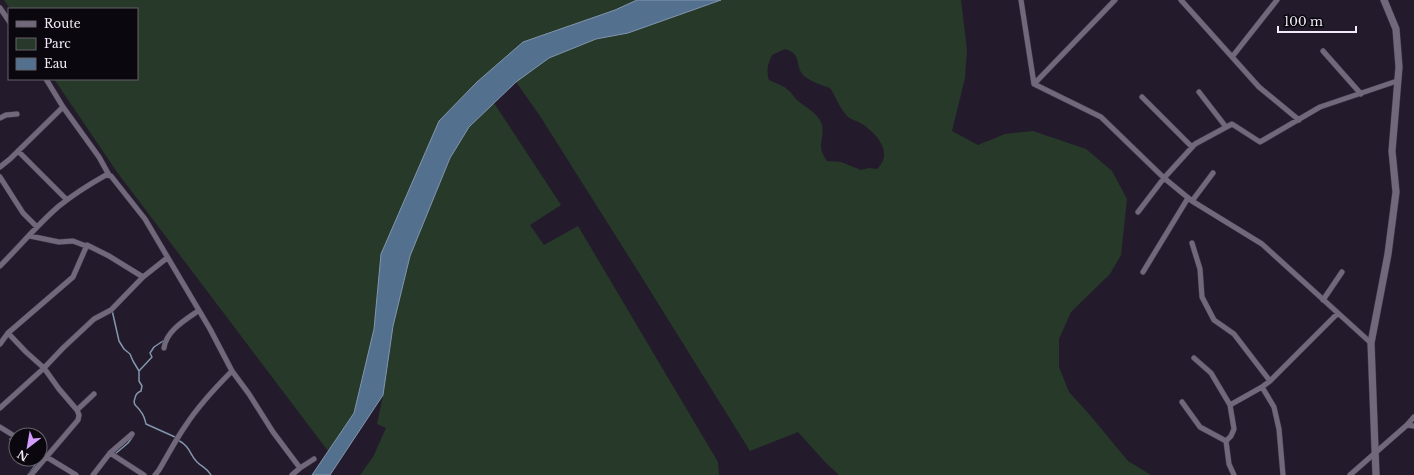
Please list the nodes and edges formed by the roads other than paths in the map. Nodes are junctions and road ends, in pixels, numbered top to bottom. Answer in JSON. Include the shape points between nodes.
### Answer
{"nodes":[{"id":1,"x":1021,"y":0,"type":"edge"},
{"id":2,"x":1115,"y":0,"type":"edge"},
{"id":3,"x":1181,"y":0,"type":"edge"},
{"id":4,"x":1278,"y":0,"type":"edge"},
{"id":5,"x":1384,"y":0,"type":"edge"},
{"id":6,"x":0,"y":8,"type":"edge"},
{"id":7,"x":8,"y":20,"type":"edge"},
{"id":8,"x":1323,"y":50,"type":"dead end"},
{"id":9,"x":1232,"y":57,"type":"junction"},
{"id":10,"x":47,"y":80,"type":"edge"},
{"id":11,"x":1397,"y":81,"type":"junction"},
{"id":12,"x":1034,"y":84,"type":"junction"},
{"id":13,"x":1200,"y":92,"type":"dead end"},
{"id":14,"x":1361,"y":94,"type":"junction"},
{"id":15,"x":1142,"y":97,"type":"dead end"},
{"id":16,"x":63,"y":107,"type":"junction"},
{"id":17,"x":17,"y":114,"type":"dead end"},
{"id":18,"x":0,"y":118,"type":"edge"},
{"id":19,"x":1298,"y":120,"type":"junction"},
{"id":20,"x":1226,"y":127,"type":"junction"},
{"id":21,"x":1192,"y":147,"type":"junction"},
{"id":22,"x":18,"y":151,"type":"junction"},
{"id":23,"x":0,"y":167,"type":"edge"},
{"id":24,"x":1212,"y":173,"type":"dead end"},
{"id":25,"x":109,"y":175,"type":"junction"},
{"id":26,"x":0,"y":177,"type":"edge"},
{"id":27,"x":1164,"y":178,"type":"junction"},
{"id":28,"x":1190,"y":199,"type":"junction"},
{"id":29,"x":67,"y":200,"type":"junction"},
{"id":30,"x":1138,"y":212,"type":"dead end"},
{"id":31,"x":37,"y":227,"type":"junction"},
{"id":32,"x":30,"y":236,"type":"junction"},
{"id":33,"x":1192,"y":243,"type":"dead end"},
{"id":34,"x":86,"y":246,"type":"junction"},
{"id":35,"x":167,"y":258,"type":"junction"},
{"id":36,"x":0,"y":266,"type":"edge"},
{"id":37,"x":1143,"y":272,"type":"dead end"},
{"id":38,"x":1342,"y":272,"type":"dead end"},
{"id":39,"x":143,"y":277,"type":"junction"},
{"id":40,"x":1323,"y":300,"type":"junction"},
{"id":41,"x":198,"y":310,"type":"junction"},
{"id":42,"x":1338,"y":313,"type":"junction"},
{"id":43,"x":8,"y":333,"type":"junction"},
{"id":44,"x":1371,"y":343,"type":"junction"},
{"id":45,"x":0,"y":344,"type":"edge"},
{"id":46,"x":164,"y":348,"type":"dead end"},
{"id":47,"x":1194,"y":358,"type":"dead end"},
{"id":48,"x":44,"y":368,"type":"junction"},
{"id":49,"x":232,"y":371,"type":"junction"},
{"id":50,"x":1270,"y":381,"type":"junction"},
{"id":51,"x":1262,"y":387,"type":"junction"},
{"id":52,"x":94,"y":394,"type":"dead end"},
{"id":53,"x":1182,"y":402,"type":"dead end"},
{"id":54,"x":1230,"y":405,"type":"junction"},
{"id":55,"x":0,"y":408,"type":"edge"},
{"id":56,"x":77,"y":410,"type":"junction"},
{"id":57,"x":1414,"y":416,"type":"edge"},
{"id":58,"x":1407,"y":425,"type":"junction"},
{"id":59,"x":1414,"y":426,"type":"edge"},
{"id":60,"x":132,"y":434,"type":"dead end"},
{"id":61,"x":1226,"y":441,"type":"junction"},
{"id":62,"x":1375,"y":452,"type":"junction"},
{"id":63,"x":48,"y":454,"type":"edge"},
{"id":64,"x":110,"y":454,"type":"junction"},
{"id":65,"x":48,"y":459,"type":"edge"},
{"id":66,"x":314,"y":459,"type":"dead end"},
{"id":67,"x":37,"y":467,"type":"edge"},
{"id":68,"x":300,"y":468,"type":"junction"},
{"id":69,"x":31,"y":475,"type":"edge"},
{"id":70,"x":76,"y":475,"type":"edge"},
{"id":71,"x":93,"y":475,"type":"edge"},
{"id":72,"x":144,"y":475,"type":"edge"},
{"id":73,"x":155,"y":475,"type":"edge"},
{"id":74,"x":292,"y":475,"type":"edge"},
{"id":75,"x":1234,"y":475,"type":"edge"},
{"id":76,"x":1283,"y":475,"type":"edge"},
{"id":77,"x":1350,"y":475,"type":"edge"},
{"id":78,"x":1376,"y":475,"type":"edge"}],
"edges":[{"from":1,"to":12,"type":"street"},
{"from":2,"to":12,"type":"street"},
{"from":3,"to":9,"type":"street"},
{"from":4,"to":9,"type":"street"},
{"from":5,"to":11,"type":"main road","via":[[1396,29],[1399,67]]},
{"from":6,"to":7,"type":"street"},
{"from":8,"to":14,"type":"street"},
{"from":9,"to":19,"type":"street","via":[[1258,87]]},
{"from":10,"to":16,"type":"street"},
{"from":11,"to":14,"type":"street"},
{"from":11,"to":44,"type":"main road","via":[[1392,151],[1396,192],[1388,254]]},
{"from":12,"to":27,"type":"street","via":[[1101,116]]},
{"from":13,"to":20,"type":"street"},
{"from":14,"to":19,"type":"street","via":[[1320,107]]},
{"from":15,"to":21,"type":"street"},
{"from":16,"to":22,"type":"street"},
{"from":16,"to":25,"type":"street"},
{"from":17,"to":18,"type":"street"},
{"from":19,"to":20,"type":"street","via":[[1260,142],[1232,124]]},
{"from":20,"to":21,"type":"street"},
{"from":21,"to":27,"type":"street"},
{"from":22,"to":23,"type":"street"},
{"from":22,"to":29,"type":"street"},
{"from":24,"to":28,"type":"street"},
{"from":25,"to":29,"type":"street"},
{"from":25,"to":35,"type":"street","via":[[145,219]]},
{"from":26,"to":31,"type":"street","via":[[23,213]]},
{"from":27,"to":28,"type":"street"},
{"from":27,"to":30,"type":"street"},
{"from":28,"to":37,"type":"street"},
{"from":28,"to":40,"type":"street","via":[[1262,244]]},
{"from":29,"to":31,"type":"street"},
{"from":31,"to":32,"type":"street"},
{"from":32,"to":34,"type":"street","via":[[59,242],[73,241]]},
{"from":32,"to":36,"type":"street"},
{"from":33,"to":50,"type":"street","via":[[1200,269],[1202,297],[1214,320],[1234,334]]},
{"from":34,"to":39,"type":"street","via":[[95,248]]},
{"from":34,"to":43,"type":"street","via":[[73,276]]},
{"from":35,"to":39,"type":"street"},
{"from":35,"to":41,"type":"street"},
{"from":38,"to":40,"type":"street"},
{"from":39,"to":48,"type":"street","via":[[110,310],[94,319]]},
{"from":40,"to":42,"type":"street"},
{"from":41,"to":46,"type":"street","via":[[168,338]]},
{"from":41,"to":49,"type":"street"},
{"from":42,"to":44,"type":"street"},
{"from":42,"to":50,"type":"street"},
{"from":43,"to":45,"type":"street"},
{"from":43,"to":48,"type":"street"},
{"from":44,"to":62,"type":"main road"},
{"from":47,"to":54,"type":"street","via":[[1211,373]]},
{"from":48,"to":55,"type":"street"},
{"from":48,"to":56,"type":"street"},
{"from":49,"to":68,"type":"street"},
{"from":49,"to":73,"type":"street","via":[[195,412]]},
{"from":50,"to":51,"type":"street"},
{"from":51,"to":54,"type":"street"},
{"from":51,"to":76,"type":"street","via":[[1274,407],[1279,429]]},
{"from":52,"to":56,"type":"street"},
{"from":53,"to":61,"type":"street","via":[[1200,427]]},
{"from":54,"to":61,"type":"street","via":[[1234,429]]},
{"from":56,"to":63,"type":"street","via":[[78,420]]},
{"from":57,"to":58,"type":"street"},
{"from":58,"to":59,"type":"street"},
{"from":58,"to":62,"type":"street"},
{"from":60,"to":64,"type":"street"},
{"from":61,"to":75,"type":"street","via":[[1229,464]]},
{"from":62,"to":77,"type":"street"},
{"from":62,"to":78,"type":"main road"},
{"from":64,"to":71,"type":"street"},
{"from":64,"to":72,"type":"street"},
{"from":65,"to":70,"type":"street"},
{"from":66,"to":68,"type":"street"},
{"from":67,"to":69,"type":"street"},
{"from":68,"to":74,"type":"street"}]}
